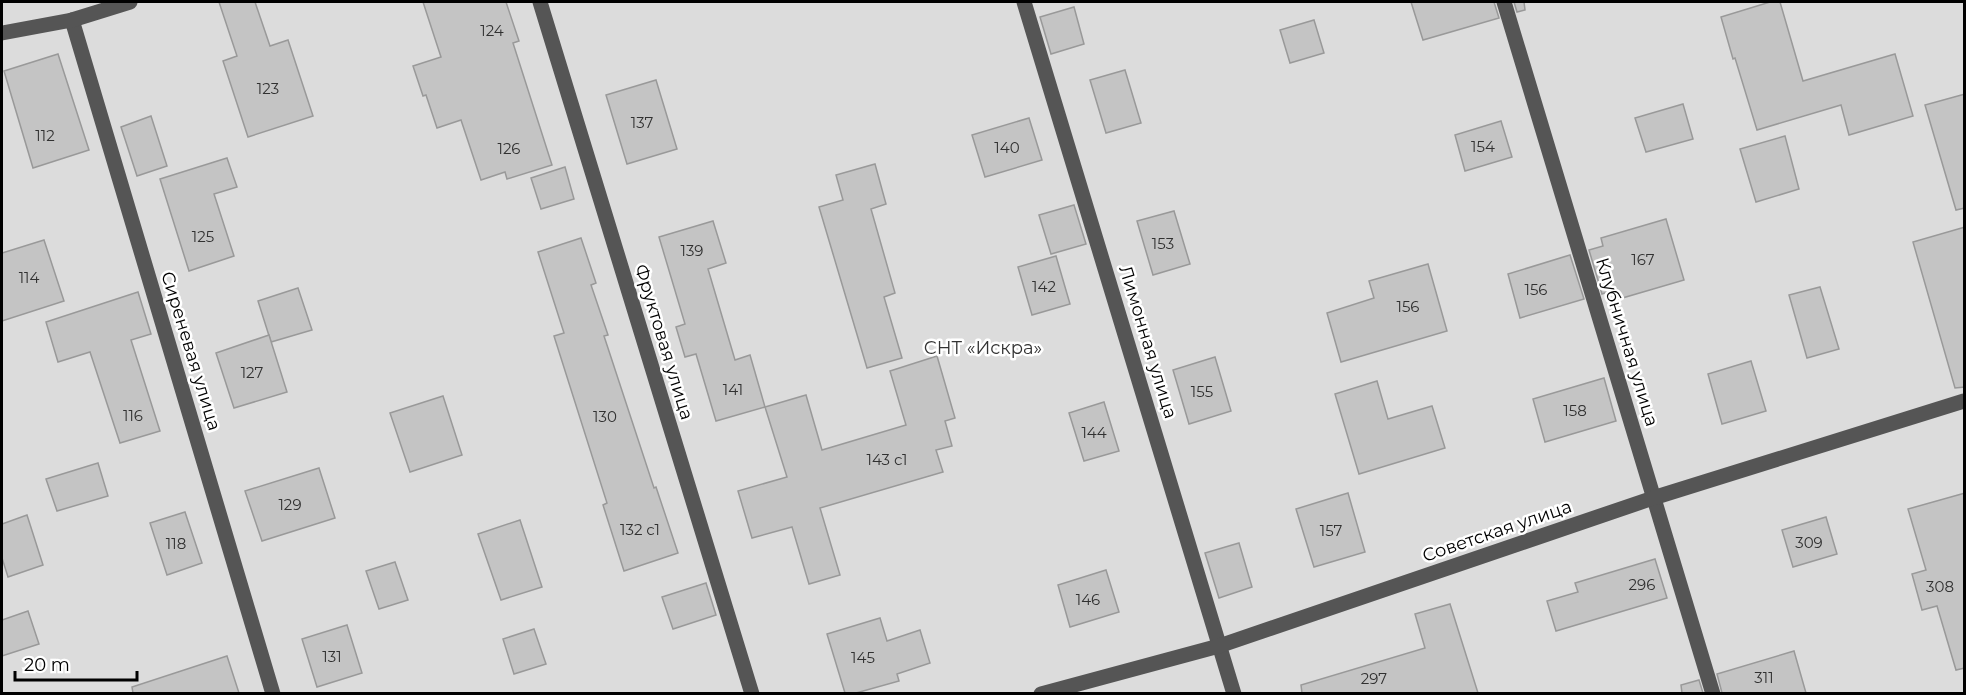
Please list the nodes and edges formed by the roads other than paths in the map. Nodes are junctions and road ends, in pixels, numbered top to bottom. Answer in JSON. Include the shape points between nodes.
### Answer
{"nodes":[{"id":1,"x":130,"y":2,"type":"edge"},
{"id":2,"x":540,"y":2,"type":"edge"},
{"id":3,"x":1024,"y":2,"type":"edge"},
{"id":4,"x":1504,"y":2,"type":"edge"},
{"id":5,"x":72,"y":20,"type":"junction"},
{"id":6,"x":2,"y":33,"type":"edge"},
{"id":7,"x":1965,"y":401,"type":"edge"},
{"id":8,"x":1653,"y":498,"type":"junction"},
{"id":9,"x":1219,"y":646,"type":"junction"},
{"id":10,"x":273,"y":693,"type":"edge"},
{"id":11,"x":752,"y":693,"type":"edge"},
{"id":12,"x":1041,"y":693,"type":"edge"},
{"id":13,"x":1234,"y":693,"type":"edge"},
{"id":14,"x":1713,"y":693,"type":"edge"}],
"edges":[{"from":1,"to":5,"type":"street"},
{"from":2,"to":11,"type":"street","name":"Фруктовая улица"},
{"from":3,"to":9,"type":"street","name":"Лимонная улица"},
{"from":4,"to":8,"type":"street","name":"Клубничная улица"},
{"from":5,"to":6,"type":"street"},
{"from":5,"to":10,"type":"street","name":"Сиреневая улица"},
{"from":7,"to":8,"type":"street","name":"Советская улица"},
{"from":8,"to":9,"type":"street","name":"Советская улица"},
{"from":8,"to":14,"type":"street","name":"Клубничная улица"},
{"from":9,"to":12,"type":"street","name":"Советская улица"},
{"from":9,"to":13,"type":"street","name":"Лимонная улица"}]}
